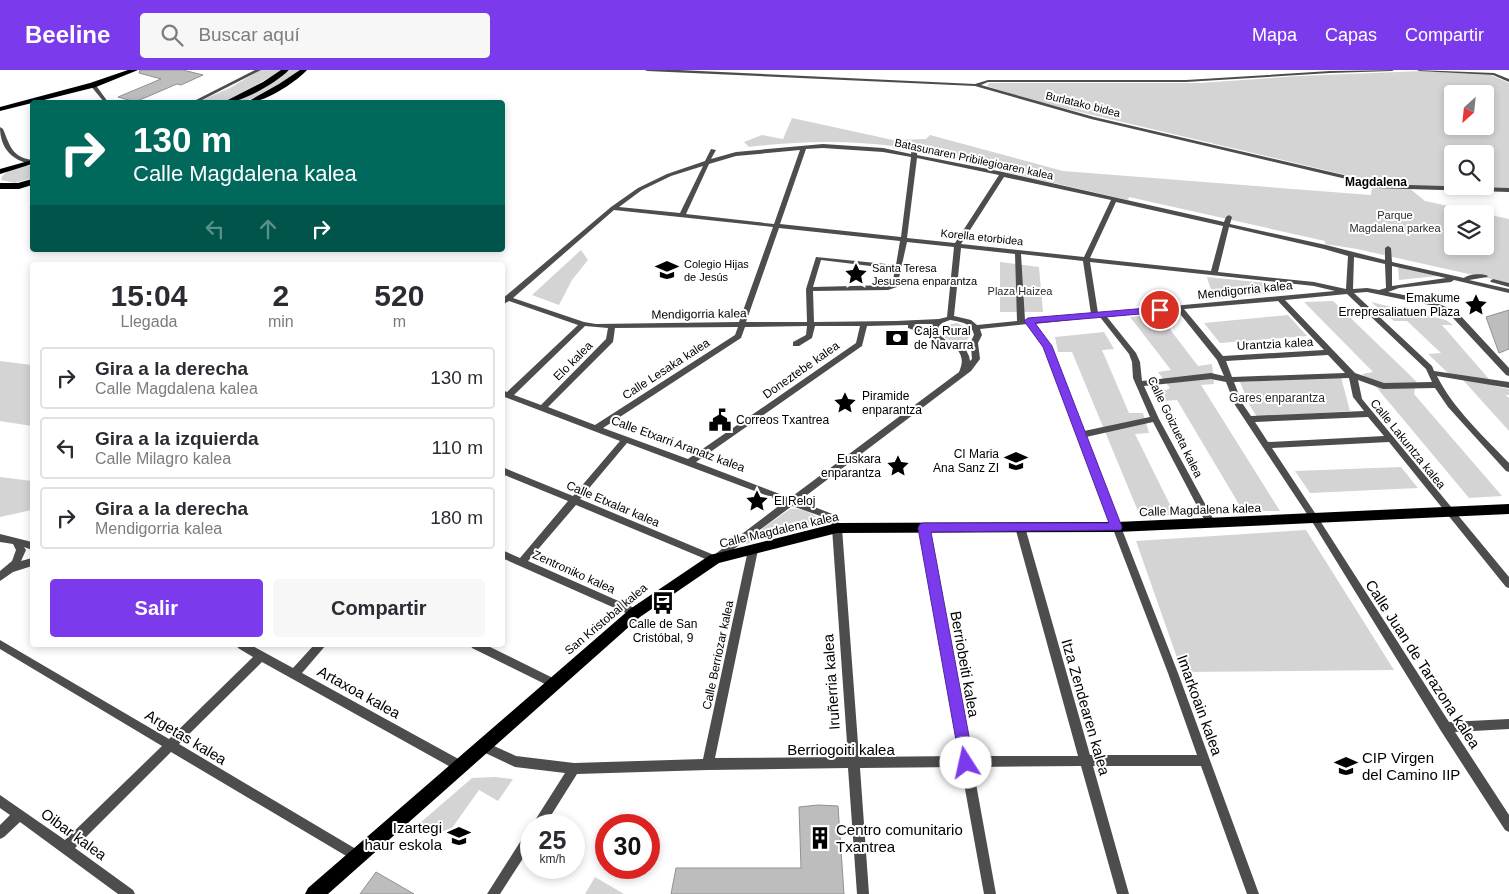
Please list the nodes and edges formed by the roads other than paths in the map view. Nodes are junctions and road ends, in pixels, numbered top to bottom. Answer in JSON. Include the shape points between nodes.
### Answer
{"nodes":[{"id":1,"x":135,"y":70,"type":"edge"},
{"id":2,"x":259,"y":70,"type":"edge"},
{"id":3,"x":286,"y":70,"type":"edge"},
{"id":4,"x":304,"y":70,"type":"edge"},
{"id":5,"x":647,"y":70,"type":"edge"},
{"id":6,"x":1392,"y":70,"type":"edge"},
{"id":7,"x":1419,"y":70,"type":"edge"},
{"id":8,"x":1494,"y":72,"type":"edge"},
{"id":9,"x":1505,"y":75,"type":"dead end"},
{"id":10,"x":1509,"y":81,"type":"edge"},
{"id":11,"x":93,"y":85,"type":"junction"},
{"id":12,"x":975,"y":85,"type":"junction"},
{"id":13,"x":35,"y":100,"type":"edge"},
{"id":14,"x":104,"y":100,"type":"edge"},
{"id":15,"x":199,"y":100,"type":"edge"},
{"id":16,"x":232,"y":100,"type":"edge"},
{"id":17,"x":255,"y":100,"type":"edge"},
{"id":18,"x":30,"y":101,"type":"edge"},
{"id":19,"x":0,"y":109,"type":"edge"},
{"id":20,"x":0,"y":129,"type":"edge"},
{"id":21,"x":804,"y":147,"type":"junction"},
{"id":22,"x":915,"y":147,"type":"dead end"},
{"id":23,"x":713,"y":150,"type":"dead end"},
{"id":24,"x":914,"y":155,"type":"junction"},
{"id":25,"x":13,"y":157,"type":"junction"},
{"id":26,"x":30,"y":162,"type":"edge"},
{"id":27,"x":708,"y":162,"type":"junction"},
{"id":28,"x":30,"y":163,"type":"edge"},
{"id":29,"x":3,"y":171,"type":"edge"},
{"id":30,"x":1003,"y":174,"type":"junction"},
{"id":31,"x":30,"y":183,"type":"edge"},
{"id":32,"x":1,"y":186,"type":"edge"},
{"id":33,"x":1509,"y":190,"type":"edge"},
{"id":34,"x":1114,"y":200,"type":"junction"},
{"id":35,"x":613,"y":208,"type":"junction"},
{"id":36,"x":682,"y":216,"type":"junction"},
{"id":37,"x":1229,"y":217,"type":"dead end"},
{"id":38,"x":1226,"y":225,"type":"junction"},
{"id":39,"x":775,"y":226,"type":"junction"},
{"id":40,"x":904,"y":238,"type":"junction"},
{"id":41,"x":958,"y":244,"type":"junction"},
{"id":42,"x":1326,"y":247,"type":"junction"},
{"id":43,"x":1388,"y":248,"type":"dead end"},
{"id":44,"x":1018,"y":251,"type":"junction"},
{"id":45,"x":1351,"y":255,"type":"junction"},
{"id":46,"x":1086,"y":260,"type":"junction"},
{"id":47,"x":1388,"y":260,"type":"junction"},
{"id":48,"x":899,"y":267,"type":"junction"},
{"id":49,"x":1214,"y":273,"type":"junction"},
{"id":50,"x":1485,"y":276,"type":"dead end"},
{"id":51,"x":1476,"y":277,"type":"junction"},
{"id":52,"x":1458,"y":279,"type":"junction"},
{"id":53,"x":1443,"y":281,"type":"junction"},
{"id":54,"x":1509,"y":285,"type":"edge"},
{"id":55,"x":809,"y":289,"type":"junction"},
{"id":56,"x":1385,"y":290,"type":"junction"},
{"id":57,"x":1509,"y":291,"type":"edge"},
{"id":58,"x":1349,"y":292,"type":"junction"},
{"id":59,"x":1509,"y":296,"type":"edge"},
{"id":60,"x":1279,"y":298,"type":"junction"},
{"id":61,"x":505,"y":301,"type":"edge"},
{"id":62,"x":1179,"y":308,"type":"junction"},
{"id":63,"x":1099,"y":316,"type":"junction"},
{"id":64,"x":950,"y":318,"type":"junction"},
{"id":65,"x":938,"y":321,"type":"junction"},
{"id":66,"x":1025,"y":321,"type":"junction"},
{"id":67,"x":864,"y":323,"type":"junction"},
{"id":68,"x":896,"y":323,"type":"junction"},
{"id":69,"x":584,"y":324,"type":"junction"},
{"id":70,"x":810,"y":324,"type":"junction"},
{"id":71,"x":743,"y":325,"type":"junction"},
{"id":72,"x":612,"y":326,"type":"junction"},
{"id":73,"x":995,"y":326,"type":"junction"},
{"id":74,"x":975,"y":327,"type":"junction"},
{"id":75,"x":935,"y":336,"type":"junction"},
{"id":76,"x":978,"y":336,"type":"junction"},
{"id":77,"x":974,"y":343,"type":"junction"},
{"id":78,"x":796,"y":344,"type":"dead end"},
{"id":79,"x":960,"y":347,"type":"junction"},
{"id":80,"x":1330,"y":352,"type":"junction"},
{"id":81,"x":1221,"y":359,"type":"junction"},
{"id":82,"x":1432,"y":373,"type":"junction"},
{"id":83,"x":1509,"y":373,"type":"edge"},
{"id":84,"x":961,"y":374,"type":"junction"},
{"id":85,"x":1352,"y":374,"type":"junction"},
{"id":86,"x":1230,"y":380,"type":"junction"},
{"id":87,"x":1140,"y":384,"type":"junction"},
{"id":88,"x":1437,"y":385,"type":"junction"},
{"id":89,"x":1509,"y":385,"type":"edge"},
{"id":90,"x":506,"y":394,"type":"edge"},
{"id":91,"x":542,"y":408,"type":"junction"},
{"id":92,"x":1370,"y":414,"type":"junction"},
{"id":93,"x":1155,"y":419,"type":"junction"},
{"id":94,"x":1249,"y":419,"type":"junction"},
{"id":95,"x":596,"y":428,"type":"junction"},
{"id":96,"x":1080,"y":436,"type":"junction"},
{"id":97,"x":626,"y":439,"type":"junction"},
{"id":98,"x":1390,"y":439,"type":"junction"},
{"id":99,"x":1267,"y":445,"type":"junction"},
{"id":100,"x":690,"y":462,"type":"junction"},
{"id":101,"x":1509,"y":469,"type":"edge"},
{"id":102,"x":505,"y":471,"type":"edge"},
{"id":103,"x":793,"y":500,"type":"junction"},
{"id":104,"x":573,"y":501,"type":"junction"},
{"id":105,"x":1509,"y":509,"type":"edge"},
{"id":106,"x":1449,"y":511,"type":"junction"},
{"id":107,"x":1314,"y":518,"type":"junction"},
{"id":108,"x":1211,"y":524,"type":"junction"},
{"id":109,"x":1020,"y":527,"type":"junction"},
{"id":110,"x":1116,"y":527,"type":"junction"},
{"id":111,"x":837,"y":528,"type":"junction"},
{"id":112,"x":924,"y":528,"type":"junction"},
{"id":113,"x":5,"y":538,"type":"edge"},
{"id":114,"x":30,"y":545,"type":"edge"},
{"id":115,"x":753,"y":550,"type":"junction"},
{"id":116,"x":505,"y":555,"type":"edge"},
{"id":117,"x":715,"y":559,"type":"junction"},
{"id":118,"x":522,"y":562,"type":"junction"},
{"id":119,"x":30,"y":563,"type":"edge"},
{"id":120,"x":10,"y":570,"type":"junction"},
{"id":121,"x":0,"y":577,"type":"edge"},
{"id":122,"x":1509,"y":584,"type":"edge"},
{"id":123,"x":635,"y":613,"type":"junction"},
{"id":124,"x":0,"y":644,"type":"edge"},
{"id":125,"x":245,"y":647,"type":"edge"},
{"id":126,"x":319,"y":647,"type":"edge"},
{"id":127,"x":480,"y":647,"type":"edge"},
{"id":128,"x":261,"y":656,"type":"junction"},
{"id":129,"x":295,"y":673,"type":"junction"},
{"id":130,"x":555,"y":684,"type":"junction"},
{"id":131,"x":1509,"y":724,"type":"edge"},
{"id":132,"x":1445,"y":727,"type":"junction"},
{"id":133,"x":171,"y":746,"type":"junction"},
{"id":134,"x":483,"y":746,"type":"junction"},
{"id":135,"x":1203,"y":760,"type":"junction"},
{"id":136,"x":1085,"y":761,"type":"junction"},
{"id":137,"x":853,"y":763,"type":"junction"},
{"id":138,"x":966,"y":763,"type":"junction"},
{"id":139,"x":708,"y":764,"type":"junction"},
{"id":140,"x":460,"y":766,"type":"junction"},
{"id":141,"x":574,"y":769,"type":"junction"},
{"id":142,"x":0,"y":801,"type":"edge"},
{"id":143,"x":545,"y":814,"type":"edge"},
{"id":144,"x":19,"y":815,"type":"junction"},
{"id":145,"x":1509,"y":826,"type":"edge"},
{"id":146,"x":0,"y":833,"type":"edge"},
{"id":147,"x":66,"y":848,"type":"junction"},
{"id":148,"x":520,"y":852,"type":"edge"},
{"id":149,"x":357,"y":856,"type":"junction"},
{"id":150,"x":130,"y":894,"type":"edge"},
{"id":151,"x":314,"y":894,"type":"edge"},
{"id":152,"x":493,"y":894,"type":"edge"},
{"id":153,"x":863,"y":894,"type":"edge"},
{"id":154,"x":990,"y":894,"type":"edge"},
{"id":155,"x":1123,"y":894,"type":"edge"},
{"id":156,"x":1253,"y":894,"type":"edge"}],
"edges":[{"from":1,"to":11,"type":"main road"},
{"from":2,"to":15,"type":"street"},
{"from":3,"to":16,"type":"main road"},
{"from":4,"to":17,"type":"main road"},
{"from":5,"to":12,"type":"street","name":"Burlatako bidea"},
{"from":6,"to":12,"type":"street","via":[[1186,81],[988,81]]},
{"from":7,"to":8,"type":"street"},
{"from":8,"to":9,"type":"street"},
{"from":8,"to":10,"type":"street"},
{"from":11,"to":13,"type":"main road"},
{"from":11,"to":14,"type":"street"},
{"from":12,"to":33,"type":"street","name":"Burlatako bidea","via":[[1042,105],[1375,186]]},
{"from":18,"to":19,"type":"main road"},
{"from":20,"to":25,"type":"street"},
{"from":21,"to":24,"type":"street","name":"Batasunaren Pribilegioaren kalea","via":[[855,147]]},
{"from":21,"to":27,"type":"street","name":"Batasunaren Pribilegioaren kalea","via":[[736,154]]},
{"from":21,"to":39,"type":"street"},
{"from":22,"to":24,"type":"street"},
{"from":23,"to":27,"type":"street"},
{"from":24,"to":30,"type":"street","name":"Batasunaren Pribilegioaren kalea"},
{"from":24,"to":40,"type":"street"},
{"from":25,"to":26,"type":"street"},
{"from":25,"to":29,"type":"street"},
{"from":27,"to":35,"type":"street","name":"Batasunaren Pribilegioaren kalea","via":[[640,189]]},
{"from":27,"to":36,"type":"street"},
{"from":28,"to":29,"type":"main road"},
{"from":30,"to":34,"type":"street","name":"Batasunaren Pribilegioaren kalea"},
{"from":30,"to":41,"type":"street"},
{"from":31,"to":32,"type":"main road"},
{"from":34,"to":38,"type":"street","name":"Batasunaren Pribilegioaren kalea"},
{"from":34,"to":46,"type":"street"},
{"from":35,"to":36,"type":"street","name":"Korella etorbidea"},
{"from":35,"to":61,"type":"street","name":"Batasunaren Pribilegioaren kalea"},
{"from":36,"to":39,"type":"street","name":"Korella etorbidea"},
{"from":37,"to":38,"type":"street"},
{"from":38,"to":42,"type":"street","name":"Batasunaren Pribilegioaren kalea"},
{"from":38,"to":49,"type":"street"},
{"from":39,"to":40,"type":"street","name":"Korella etorbidea"},
{"from":39,"to":71,"type":"street"},
{"from":40,"to":41,"type":"street","name":"Korella etorbidea"},
{"from":40,"to":48,"type":"street"},
{"from":41,"to":44,"type":"street","name":"Korella etorbidea"},
{"from":41,"to":64,"type":"street"},
{"from":42,"to":45,"type":"street","name":"Batasunaren Pribilegioaren kalea"},
{"from":42,"to":47,"type":"street","name":"Batasunaren Pribilegioaren kalea"},
{"from":43,"to":47,"type":"street"},
{"from":44,"to":46,"type":"street","name":"Korella etorbidea"},
{"from":44,"to":66,"type":"street"},
{"from":45,"to":47,"type":"street","name":"Batasunaren Pribilegioaren kalea"},
{"from":45,"to":58,"type":"street"},
{"from":46,"to":49,"type":"street","name":"Korella etorbidea"},
{"from":46,"to":63,"type":"street"},
{"from":47,"to":51,"type":"street","name":"Batasunaren Pribilegioaren kalea"},
{"from":47,"to":52,"type":"street","name":"Batasunaren Pribilegioaren kalea"},
{"from":47,"to":56,"type":"street"},
{"from":48,"to":55,"type":"street","via":[[895,286],[888,288]]},
{"from":48,"to":55,"type":"street","via":[[818,258]]},
{"from":49,"to":58,"type":"street","name":"Korella etorbidea","via":[[1314,284]]},
{"from":50,"to":51,"type":"street"},
{"from":51,"to":52,"type":"street"},
{"from":51,"to":54,"type":"street","name":"Batasunaren Pribilegioaren kalea"},
{"from":52,"to":53,"type":"street"},
{"from":52,"to":57,"type":"street","name":"Batasunaren Pribilegioaren kalea"},
{"from":53,"to":56,"type":"street"},
{"from":53,"to":59,"type":"street"},
{"from":55,"to":70,"type":"street"},
{"from":56,"to":58,"type":"street"},
{"from":56,"to":83,"type":"street","via":[[1446,308]]},
{"from":58,"to":60,"type":"street","name":"Mendigorria kalea"},
{"from":58,"to":82,"type":"street"},
{"from":60,"to":62,"type":"street","name":"Mendigorria kalea"},
{"from":60,"to":80,"type":"street"},
{"from":61,"to":69,"type":"street","name":"Mendigorria kalea"},
{"from":62,"to":63,"type":"street","name":"Mendigorria kalea"},
{"from":62,"to":81,"type":"street"},
{"from":63,"to":66,"type":"street","name":"Mendigorria kalea"},
{"from":63,"to":87,"type":"street","name":"Calle Goizueta kalea","via":[[1132,353]]},
{"from":64,"to":65,"type":"street"},
{"from":64,"to":74,"type":"street","via":[[969,322]]},
{"from":65,"to":68,"type":"street","name":"Mendigorria kalea"},
{"from":65,"to":75,"type":"street"},
{"from":66,"to":73,"type":"street","name":"Mendigorria kalea"},
{"from":66,"to":96,"type":"street","name":"Imarkoain kalea","via":[[1048,346]]},
{"from":67,"to":68,"type":"street","name":"Mendigorria kalea"},
{"from":67,"to":70,"type":"street","name":"Mendigorria kalea"},
{"from":67,"to":100,"type":"street","name":"Doneztebe kalea","via":[[859,344]]},
{"from":68,"to":75,"type":"street","name":"Mendigorria kalea"},
{"from":69,"to":72,"type":"street","name":"Mendigorria kalea"},
{"from":69,"to":90,"type":"street"},
{"from":70,"to":71,"type":"street","name":"Mendigorria kalea"},
{"from":70,"to":78,"type":"street","via":[[808,336]]},
{"from":71,"to":72,"type":"street","name":"Mendigorria kalea"},
{"from":71,"to":95,"type":"street","name":"Calle Lesaka kalea","via":[[738,336]]},
{"from":72,"to":91,"type":"street","name":"Elo kalea","via":[[610,340]]},
{"from":73,"to":74,"type":"street","name":"Mendigorria kalea"},
{"from":73,"to":76,"type":"street","name":"Mendigorria kalea"},
{"from":74,"to":76,"type":"street"},
{"from":75,"to":79,"type":"street","via":[[940,341]]},
{"from":76,"to":77,"type":"street"},
{"from":77,"to":79,"type":"street"},
{"from":77,"to":84,"type":"street","name":"San Kristobal kalea","via":[[976,359]]},
{"from":79,"to":84,"type":"street","via":[[966,356]]},
{"from":80,"to":81,"type":"street","name":"Urantzia kalea"},
{"from":80,"to":85,"type":"street"},
{"from":81,"to":86,"type":"street"},
{"from":82,"to":88,"type":"street"},
{"from":82,"to":89,"type":"street"},
{"from":84,"to":103,"type":"street","name":"San Kristobal kalea"},
{"from":85,"to":86,"type":"street"},
{"from":85,"to":88,"type":"street","via":[[1383,386]]},
{"from":85,"to":92,"type":"street","name":"Calle Lakuntza kalea","via":[[1354,391]]},
{"from":86,"to":87,"type":"street","via":[[1211,376]]},
{"from":86,"to":94,"type":"street","via":[[1238,403]]},
{"from":87,"to":93,"type":"street","name":"Calle Goizueta kalea"},
{"from":88,"to":101,"type":"street"},
{"from":90,"to":91,"type":"street","name":"Calle Etxarri Aranatz kalea"},
{"from":91,"to":95,"type":"street","name":"Calle Etxarri Aranatz kalea"},
{"from":92,"to":94,"type":"street"},
{"from":92,"to":98,"type":"street","name":"Calle Lakuntza kalea"},
{"from":93,"to":96,"type":"street"},
{"from":93,"to":108,"type":"street","name":"Calle Goizueta kalea"},
{"from":94,"to":99,"type":"street"},
{"from":95,"to":97,"type":"street","name":"Calle Etxarri Aranatz kalea"},
{"from":96,"to":110,"type":"street","name":"Imarkoain kalea"},
{"from":97,"to":100,"type":"street","name":"Calle Etxarri Aranatz kalea"},
{"from":97,"to":104,"type":"street"},
{"from":98,"to":99,"type":"street"},
{"from":98,"to":106,"type":"street","name":"Calle Lakuntza kalea"},
{"from":99,"to":107,"type":"street"},
{"from":100,"to":103,"type":"street","name":"Calle Etxarri Aranatz kalea"},
{"from":102,"to":104,"type":"street","name":"Calle Etxalar kalea"},
{"from":103,"to":111,"type":"street","name":"Calle Etxarri Aranatz kalea","via":[[832,516]]},
{"from":103,"to":117,"type":"street","name":"San Kristobal kalea"},
{"from":104,"to":117,"type":"street","name":"Calle Etxalar kalea"},
{"from":104,"to":118,"type":"street"},
{"from":105,"to":106,"type":"main road","name":"Calle Magdalena kalea"},
{"from":106,"to":107,"type":"main road","name":"Calle Magdalena kalea"},
{"from":106,"to":122,"type":"street","name":"Calle Lakuntza kalea"},
{"from":107,"to":108,"type":"main road","name":"Calle Magdalena kalea"},
{"from":107,"to":132,"type":"street","name":"Calle Juan de Tarazona kalea"},
{"from":108,"to":110,"type":"main road","name":"Calle Magdalena kalea"},
{"from":109,"to":110,"type":"main road","name":"Calle Magdalena kalea"},
{"from":109,"to":112,"type":"main road","name":"Calle Magdalena kalea"},
{"from":109,"to":136,"type":"street","name":"Itza Zendearen kalea"},
{"from":110,"to":135,"type":"street","name":"Imarkoain kalea"},
{"from":111,"to":112,"type":"main road","name":"Calle Magdalena kalea"},
{"from":111,"to":115,"type":"main road","name":"Calle Magdalena kalea"},
{"from":111,"to":137,"type":"street","name":"Iruñerria kalea"},
{"from":112,"to":138,"type":"street","name":"Berriobeiti kalea"},
{"from":113,"to":114,"type":"street"},
{"from":113,"to":120,"type":"street","via":[[16,541],[21,550]]},
{"from":115,"to":117,"type":"main road","name":"Calle Magdalena kalea"},
{"from":115,"to":139,"type":"street","name":"Calle Berriozar kalea"},
{"from":116,"to":118,"type":"street","name":"Zentroniko kalea"},
{"from":117,"to":123,"type":"main road","name":"San Kristobal kalea"},
{"from":118,"to":123,"type":"street","name":"Zentroniko kalea"},
{"from":119,"to":120,"type":"street"},
{"from":120,"to":121,"type":"street"},
{"from":123,"to":130,"type":"main road","name":"San Kristobal kalea"},
{"from":124,"to":133,"type":"street","name":"Argetas kalea"},
{"from":125,"to":128,"type":"street","name":"Artaxoa kalea"},
{"from":126,"to":129,"type":"street"},
{"from":127,"to":130,"type":"street"},
{"from":128,"to":129,"type":"street","name":"Artaxoa kalea"},
{"from":128,"to":133,"type":"street"},
{"from":129,"to":140,"type":"street","name":"Artaxoa kalea"},
{"from":130,"to":134,"type":"main road","name":"San Kristobal kalea"},
{"from":131,"to":132,"type":"street"},
{"from":132,"to":145,"type":"street","name":"Calle Juan de Tarazona kalea"},
{"from":133,"to":147,"type":"street"},
{"from":133,"to":149,"type":"street","name":"Argetas kalea"},
{"from":134,"to":140,"type":"main road","name":"San Kristobal kalea"},
{"from":134,"to":141,"type":"street","name":"Berriogoiti kalea","via":[[515,761]]},
{"from":135,"to":136,"type":"street","name":"Berriogoiti kalea"},
{"from":135,"to":156,"type":"street","name":"Imarkoain kalea"},
{"from":136,"to":138,"type":"street","name":"Berriogoiti kalea"},
{"from":136,"to":155,"type":"street","name":"Itza Zendearen kalea"},
{"from":137,"to":138,"type":"street","name":"Berriogoiti kalea"},
{"from":137,"to":139,"type":"street","name":"Berriogoiti kalea"},
{"from":137,"to":153,"type":"street","name":"Iruñerria kalea"},
{"from":138,"to":154,"type":"street","name":"Berriobeiti kalea"},
{"from":139,"to":141,"type":"street","name":"Berriogoiti kalea"},
{"from":140,"to":149,"type":"main road","name":"San Kristobal kalea"},
{"from":141,"to":143,"type":"street"},
{"from":142,"to":144,"type":"street","name":"Oibar kalea"},
{"from":144,"to":146,"type":"street"},
{"from":144,"to":147,"type":"street","name":"Oibar kalea"},
{"from":147,"to":150,"type":"street","name":"Oibar kalea"},
{"from":148,"to":152,"type":"street"},
{"from":149,"to":151,"type":"main road","name":"San Kristobal kalea"}]}
